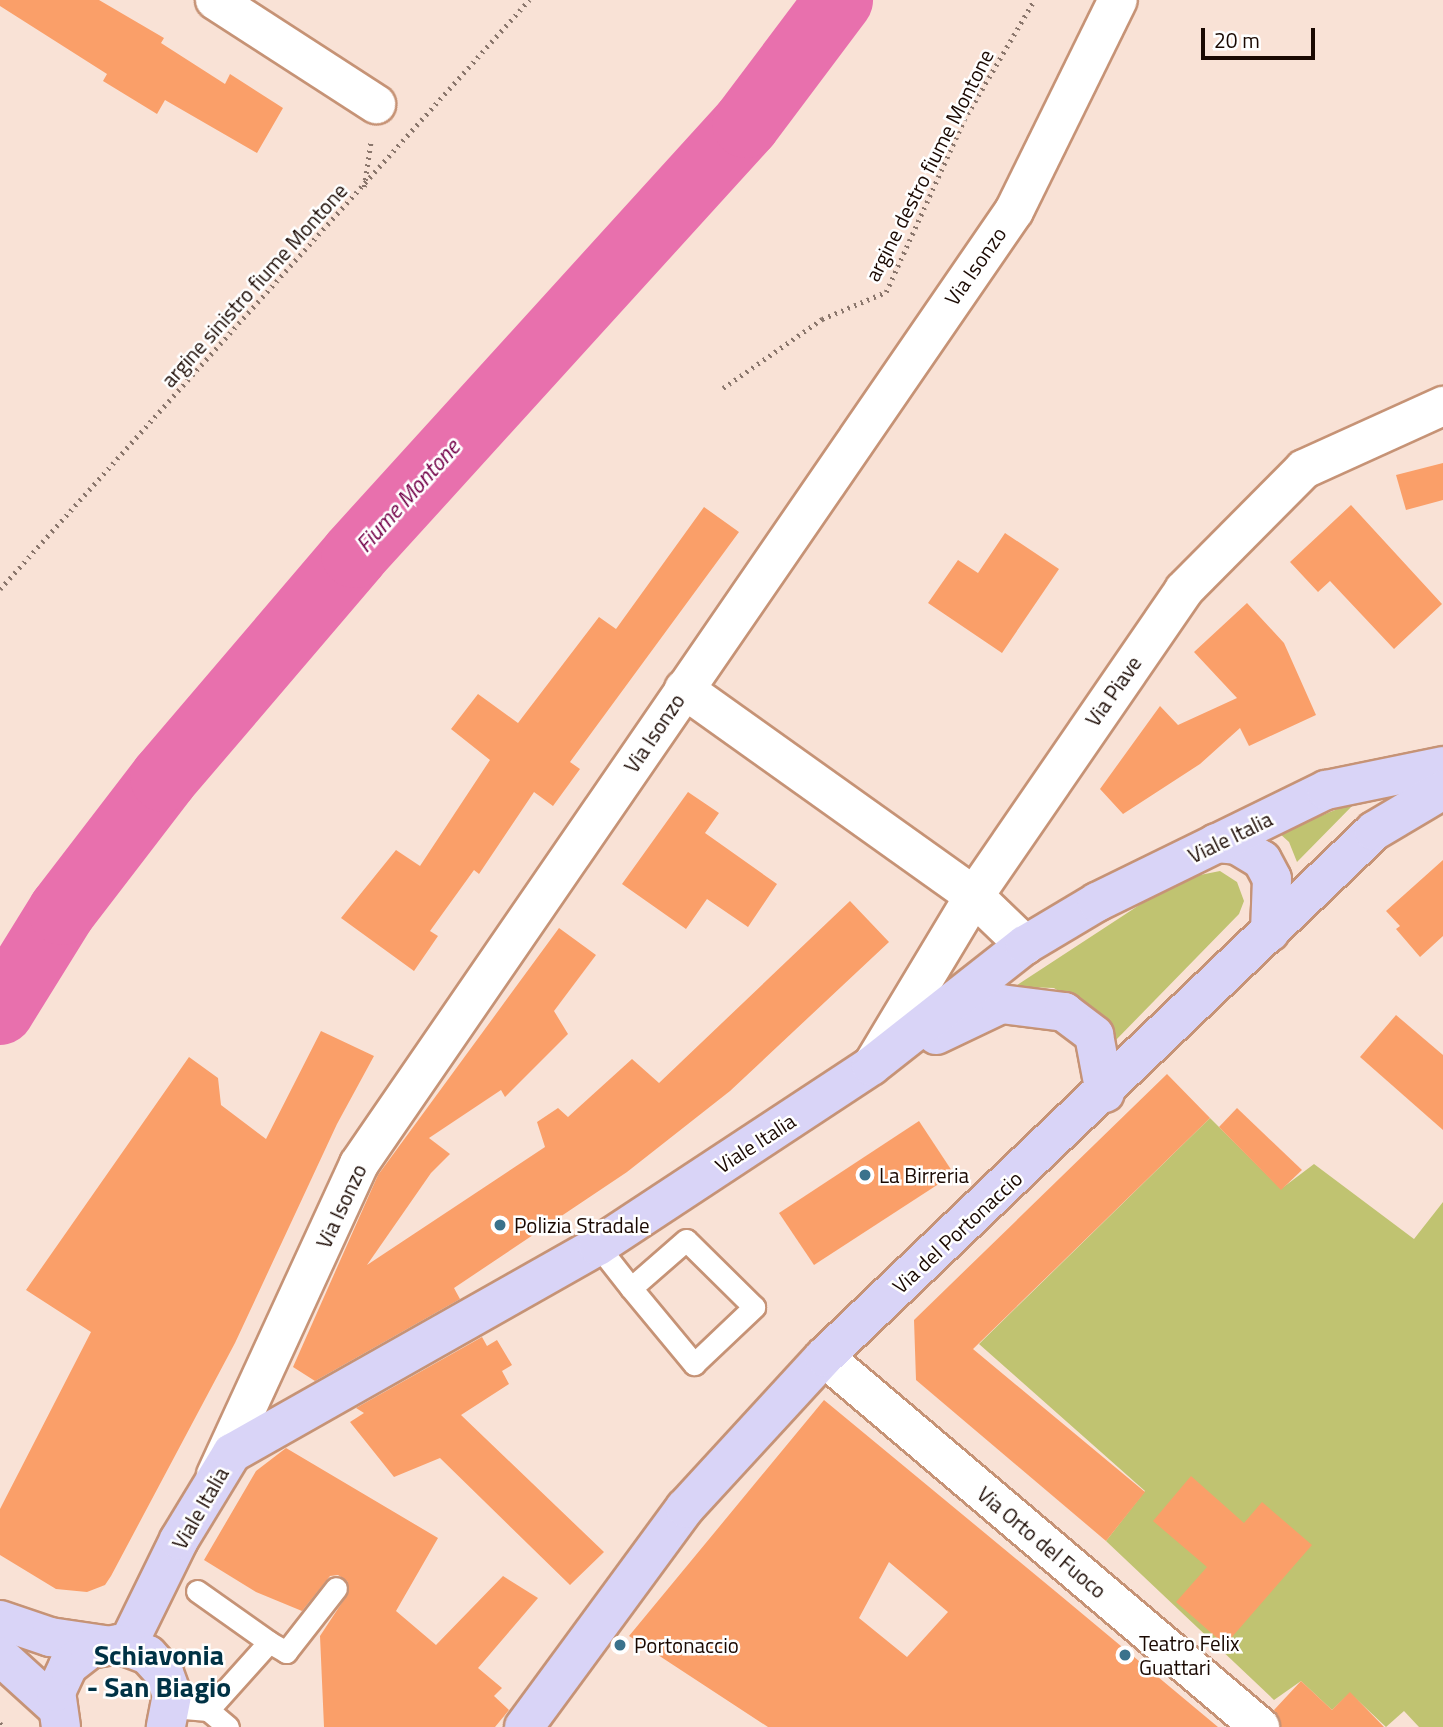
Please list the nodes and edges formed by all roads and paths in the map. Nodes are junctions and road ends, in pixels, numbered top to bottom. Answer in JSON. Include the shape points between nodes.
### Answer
{"nodes":[{"id":1,"x":215,"y":0,"type":"edge"},
{"id":2,"x":529,"y":0,"type":"edge"},
{"id":3,"x":1034,"y":0,"type":"edge"},
{"id":4,"x":1118,"y":0,"type":"edge"},
{"id":5,"x":376,"y":104,"type":"joint"},
{"id":6,"x":364,"y":188,"type":"junction"},
{"id":7,"x":723,"y":388,"type":"dead end"},
{"id":8,"x":1443,"y":405,"type":"edge"},
{"id":9,"x":0,"y":589,"type":"edge"},
{"id":10,"x":684,"y":689,"type":"junction"},
{"id":11,"x":1443,"y":766,"type":"edge"},
{"id":12,"x":1443,"y":790,"type":"edge"},
{"id":13,"x":1216,"y":844,"type":"junction"},
{"id":14,"x":974,"y":896,"type":"junction"},
{"id":15,"x":1270,"y":932,"type":"junction"},
{"id":16,"x":1025,"y":944,"type":"junction"},
{"id":17,"x":871,"y":1066,"type":"junction"},
{"id":18,"x":1105,"y":1093,"type":"junction"},
{"id":19,"x":598,"y":1246,"type":"junction"},
{"id":20,"x":631,"y":1288,"type":"junction"},
{"id":21,"x":824,"y":1357,"type":"junction"},
{"id":22,"x":214,"y":1480,"type":"junction"},
{"id":23,"x":336,"y":1588,"type":"dead end"},
{"id":24,"x":197,"y":1591,"type":"dead end"},
{"id":25,"x":0,"y":1620,"type":"edge"},
{"id":26,"x":125,"y":1635,"type":"junction"},
{"id":27,"x":270,"y":1642,"type":"junction"},
{"id":28,"x":0,"y":1656,"type":"edge"},
{"id":29,"x":182,"y":1715,"type":"edge"},
{"id":30,"x":58,"y":1721,"type":"edge"},
{"id":31,"x":0,"y":1723,"type":"edge"},
{"id":32,"x":3,"y":1727,"type":"edge"},
{"id":33,"x":228,"y":1727,"type":"edge"},
{"id":34,"x":524,"y":1727,"type":"edge"},
{"id":35,"x":1260,"y":1727,"type":"edge"}],
"edges":[{"from":1,"to":5,"type":"street"},
{"from":2,"to":6,"type":"path","name":"argine sinistro fiume Montone"},
{"from":3,"to":7,"type":"path","name":"argine destro fiume Montone","via":[[964,120],[886,292],[822,319]]},
{"from":4,"to":10,"type":"street","name":"Via Isonzo","via":[[1014,211]]},
{"from":5,"to":6,"type":"path"},
{"from":6,"to":9,"type":"path","name":"argine sinistro fiume Montone"},
{"from":8,"to":14,"type":"street","name":"Via Piave","via":[[1304,469],[1184,590]]},
{"from":10,"to":14,"type":"street"},
{"from":10,"to":22,"type":"street","name":"Via Isonzo","via":[[359,1164]]},
{"from":11,"to":13,"type":"main road","name":"Viale Italia","via":[[1326,790]]},
{"from":12,"to":15,"type":"main road","name":"Via del Portonaccio","via":[[1374,831]]},
{"from":13,"to":15,"type":"main road","via":[[1237,845],[1262,860],[1272,880]]},
{"from":13,"to":16,"type":"main road","name":"Viale Italia","via":[[1097,902]]},
{"from":14,"to":16,"type":"street"},
{"from":14,"to":17,"type":"street","name":"Via Piave"},
{"from":15,"to":18,"type":"main road","name":"Via del Portonaccio"},
{"from":16,"to":17,"type":"main road","name":"Viale Italia"},
{"from":17,"to":18,"type":"main road","via":[[1001,1004],[1064,1012],[1094,1035]]},
{"from":17,"to":19,"type":"main road","name":"Viale Italia"},
{"from":18,"to":21,"type":"main road","name":"Via del Portonaccio"},
{"from":19,"to":20,"type":"lane"},
{"from":19,"to":22,"type":"main road","name":"Viale Italia","via":[[232,1453]]},
{"from":20,"to":20,"type":"lane","via":[[694,1364],[754,1307],[686,1240]]},
{"from":21,"to":34,"type":"main road","name":"Via del Portonaccio","via":[[685,1508]]},
{"from":21,"to":35,"type":"street","name":"Via Orto del Fuoco"},
{"from":22,"to":26,"type":"main road","name":"Viale Italia"},
{"from":23,"to":27,"type":"lane","via":[[286,1652]]},
{"from":24,"to":27,"type":"lane"},
{"from":25,"to":26,"type":"main road","via":[[50,1637]]},
{"from":26,"to":29,"type":"main road","via":[[164,1673]]},
{"from":26,"to":30,"type":"main road","via":[[84,1653],[68,1667],[60,1679]]},
{"from":27,"to":29,"type":"lane"},
{"from":28,"to":30,"type":"main road"},
{"from":29,"to":33,"type":"lane"},
{"from":31,"to":32,"type":"path"}]}
